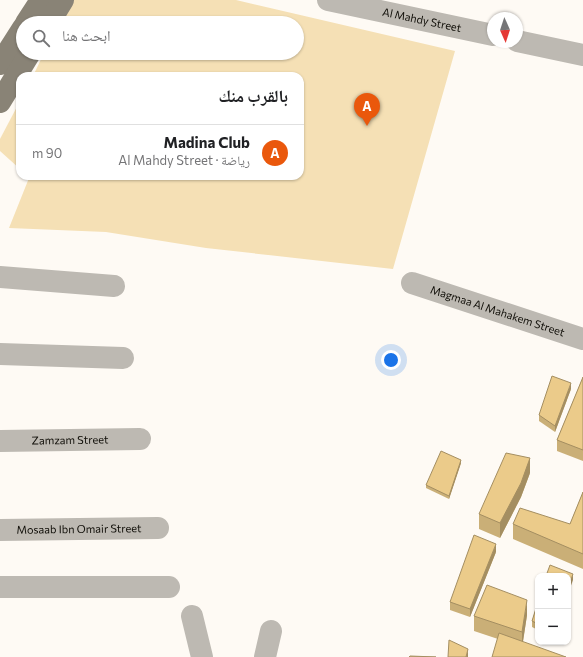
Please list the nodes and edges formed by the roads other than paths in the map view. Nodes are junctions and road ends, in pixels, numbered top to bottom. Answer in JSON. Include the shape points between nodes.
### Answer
{"nodes":[{"id":1,"x":41,"y":0,"type":"edge"},
{"id":2,"x":63,"y":0,"type":"edge"},
{"id":3,"x":328,"y":0,"type":"edge"},
{"id":4,"x":31,"y":16,"type":"edge"},
{"id":5,"x":53,"y":16,"type":"edge"},
{"id":6,"x":487,"y":34,"type":"edge"},
{"id":7,"x":16,"y":39,"type":"edge"},
{"id":8,"x":523,"y":42,"type":"edge"},
{"id":9,"x":583,"y":55,"type":"edge"},
{"id":10,"x":26,"y":60,"type":"edge"},
{"id":11,"x":0,"y":64,"type":"edge"},
{"id":12,"x":18,"y":72,"type":"edge"},
{"id":13,"x":16,"y":76,"type":"edge"},
{"id":14,"x":0,"y":102,"type":"edge"},
{"id":15,"x":0,"y":277,"type":"edge"},
{"id":16,"x":412,"y":283,"type":"dead end"},
{"id":17,"x":114,"y":286,"type":"dead end"},
{"id":18,"x":583,"y":339,"type":"edge"},
{"id":19,"x":0,"y":354,"type":"edge"},
{"id":20,"x":123,"y":358,"type":"dead end"},
{"id":21,"x":140,"y":439,"type":"dead end"},
{"id":22,"x":0,"y":441,"type":"edge"},
{"id":23,"x":158,"y":528,"type":"dead end"},
{"id":24,"x":0,"y":530,"type":"edge"},
{"id":25,"x":0,"y":587,"type":"edge"},
{"id":26,"x":169,"y":587,"type":"dead end"},
{"id":27,"x":192,"y":616,"type":"dead end"},
{"id":28,"x":271,"y":631,"type":"dead end"},
{"id":29,"x":202,"y":657,"type":"edge"},
{"id":30,"x":265,"y":657,"type":"edge"}],
"edges":[{"from":1,"to":4,"type":"main road"},
{"from":2,"to":5,"type":"main road"},
{"from":3,"to":6,"type":"street","name":"Al Mahdy Street"},
{"from":7,"to":11,"type":"main road"},
{"from":8,"to":9,"type":"street"},
{"from":10,"to":12,"type":"main road"},
{"from":13,"to":14,"type":"main road"},
{"from":15,"to":17,"type":"street"},
{"from":16,"to":18,"type":"street","name":"Magmaa Al Mahakem Street"},
{"from":19,"to":20,"type":"street"},
{"from":21,"to":22,"type":"street","name":"Zamzam Street"},
{"from":23,"to":24,"type":"street","name":"Mosaab Ibn Omair Street"},
{"from":25,"to":26,"type":"street"},
{"from":27,"to":29,"type":"street"},
{"from":28,"to":30,"type":"street"}]}
